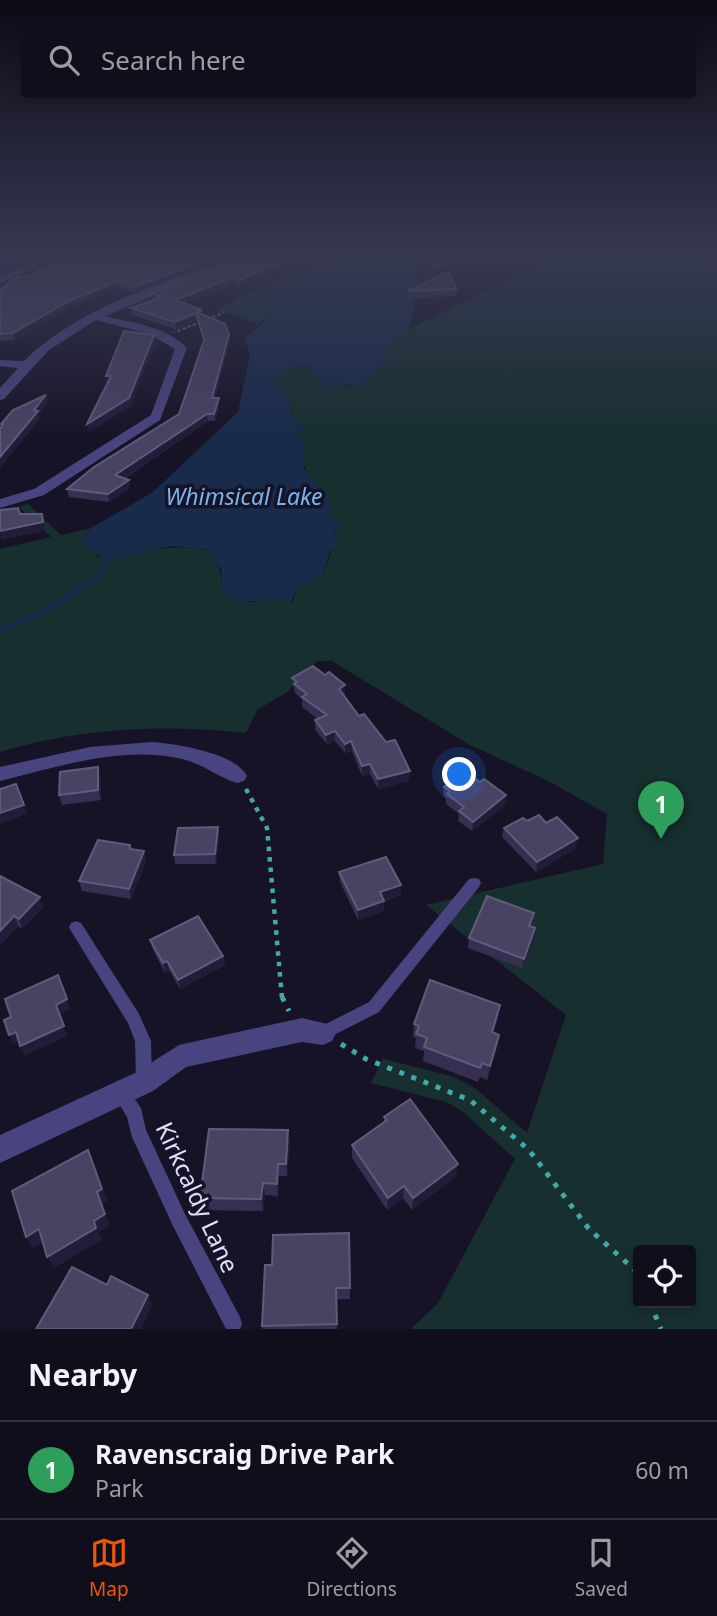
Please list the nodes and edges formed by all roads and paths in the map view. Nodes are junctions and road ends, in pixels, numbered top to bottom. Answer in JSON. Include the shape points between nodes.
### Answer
{"nodes":[{"id":1,"x":214,"y":316,"type":"edge"},
{"id":2,"x":97,"y":317,"type":"joint"},
{"id":3,"x":164,"y":337,"type":"junction"},
{"id":4,"x":0,"y":363,"type":"edge"},
{"id":5,"x":25,"y":365,"type":"junction"},
{"id":6,"x":0,"y":396,"type":"edge"},
{"id":7,"x":0,"y":504,"type":"edge"},
{"id":8,"x":0,"y":774,"type":"edge"},
{"id":9,"x":237,"y":776,"type":"joint"},
{"id":10,"x":474,"y":883,"type":"dead end"},
{"id":11,"x":76,"y":927,"type":"dead end"},
{"id":12,"x":312,"y":1032,"type":"junction"},
{"id":13,"x":132,"y":1087,"type":"junction"},
{"id":14,"x":0,"y":1149,"type":"edge"},
{"id":15,"x":633,"y":1268,"type":"edge"},
{"id":16,"x":652,"y":1308,"type":"edge"},
{"id":17,"x":233,"y":1324,"type":"dead end"},
{"id":18,"x":661,"y":1329,"type":"edge"}],
"edges":[{"from":1,"to":3,"type":"path"},
{"from":2,"to":3,"type":"street"},
{"from":2,"to":5,"type":"street","via":[[52,342]]},
{"from":3,"to":7,"type":"street","via":[[181,348],[156,417],[39,492]]},
{"from":4,"to":5,"type":"street"},
{"from":5,"to":6,"type":"street"},
{"from":8,"to":9,"type":"street","via":[[116,749],[195,756]]},
{"from":9,"to":12,"type":"path","via":[[267,828],[282,1000]]},
{"from":10,"to":12,"type":"lane","via":[[374,1007]]},
{"from":11,"to":13,"type":"lane","via":[[143,1041]]},
{"from":12,"to":13,"type":"street","via":[[201,1050],[179,1057]]},
{"from":12,"to":15,"type":"path","via":[[470,1100],[529,1150],[589,1228]]},
{"from":13,"to":14,"type":"street"},
{"from":13,"to":17,"type":"lane","name":"Kirkcaldy Lane","via":[[138,1131]]},
{"from":16,"to":18,"type":"path"}]}
